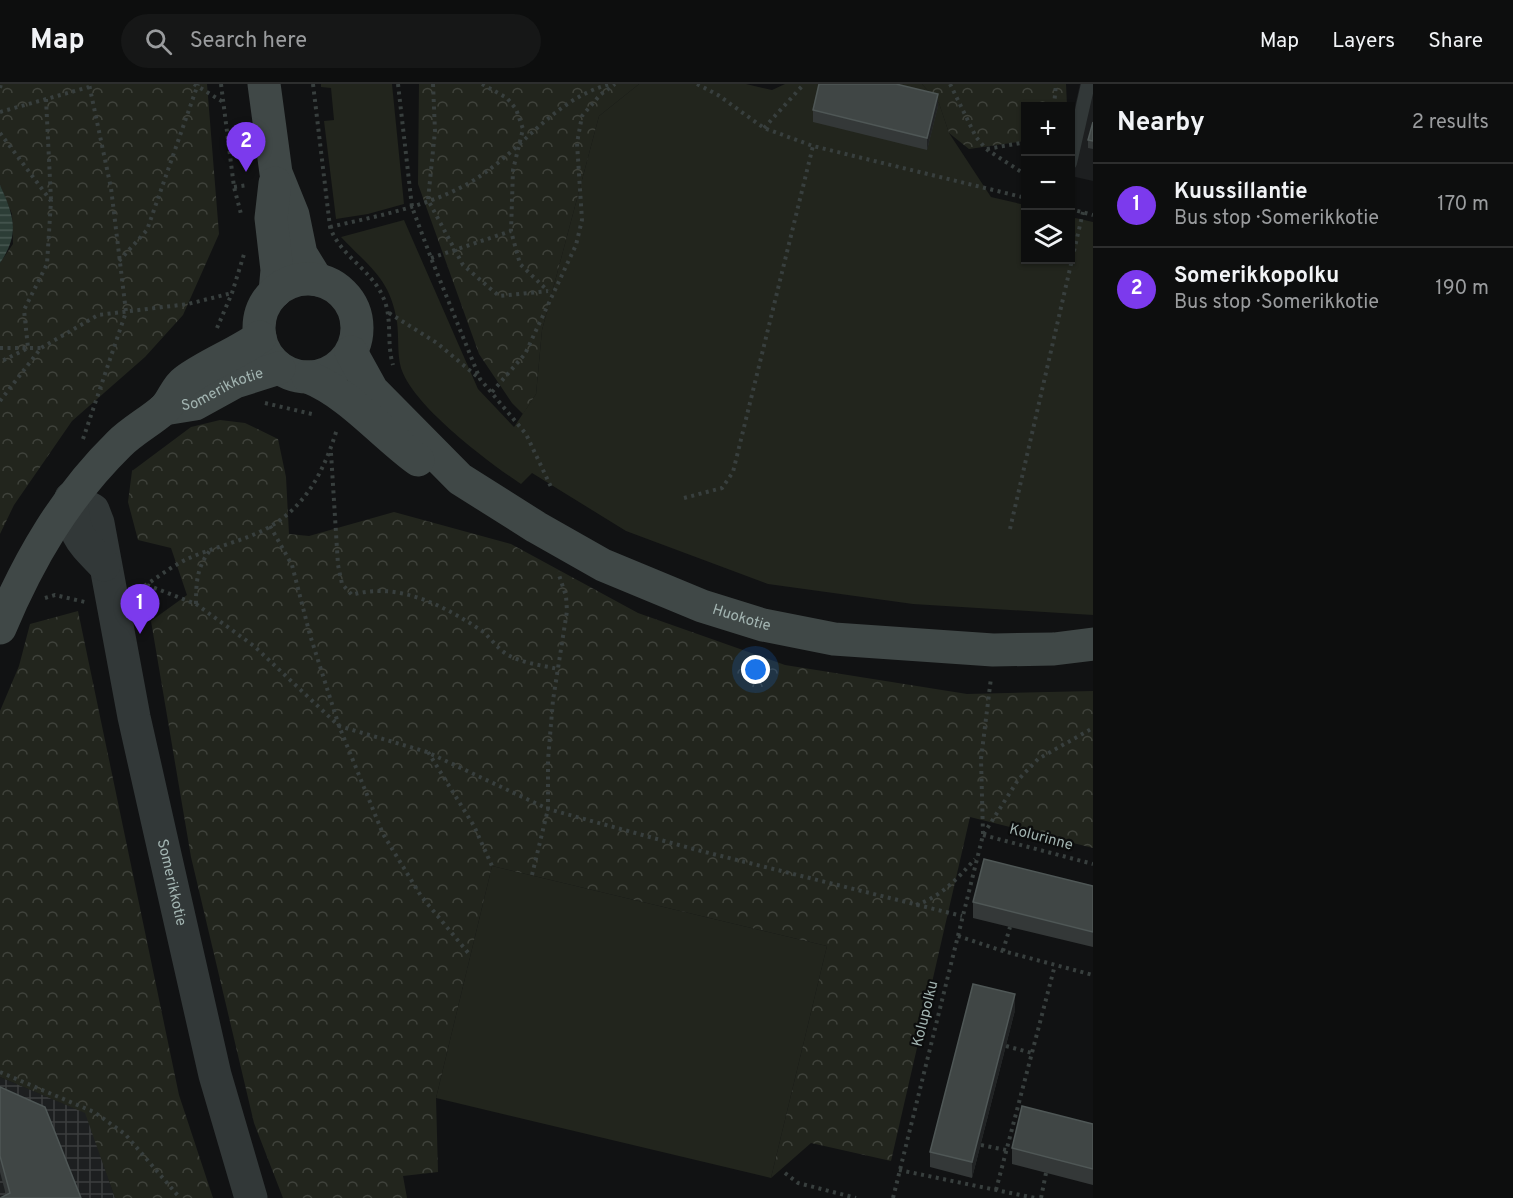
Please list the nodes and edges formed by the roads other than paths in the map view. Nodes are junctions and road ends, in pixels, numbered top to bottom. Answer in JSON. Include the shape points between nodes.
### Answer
{"nodes":[{"id":1,"x":264,"y":84,"type":"edge"},
{"id":2,"x":1088,"y":84,"type":"edge"},
{"id":3,"x":1073,"y":156,"type":"edge"},
{"id":4,"x":262,"y":178,"type":"junction"},
{"id":5,"x":317,"y":280,"type":"junction"},
{"id":6,"x":275,"y":292,"type":"junction"},
{"id":7,"x":260,"y":337,"type":"junction"},
{"id":8,"x":351,"y":352,"type":"junction"},
{"id":9,"x":293,"y":372,"type":"junction"},
{"id":10,"x":164,"y":409,"type":"junction"},
{"id":11,"x":460,"y":479,"type":"junction"},
{"id":12,"x":71,"y":498,"type":"junction"},
{"id":13,"x":0,"y":628,"type":"edge"},
{"id":14,"x":1093,"y":645,"type":"edge"},
{"id":15,"x":1054,"y":650,"type":"junction"},
{"id":16,"x":1093,"y":654,"type":"edge"},
{"id":17,"x":251,"y":1198,"type":"edge"}],
"edges":[{"from":1,"to":4,"type":"main road"},
{"from":2,"to":3,"type":"lane"},
{"from":4,"to":5,"type":"main road","via":[[293,215],[301,254]]},
{"from":4,"to":6,"type":"main road","via":[[277,270]]},
{"from":5,"to":6,"type":"main road","via":[[295,281]]},
{"from":5,"to":8,"type":"main road","via":[[333,285],[354,310],[358,326]]},
{"from":6,"to":7,"type":"main road","via":[[263,309]]},
{"from":7,"to":9,"type":"main road","via":[[270,358]]},
{"from":7,"to":10,"type":"main road","name":"Somerikkotie","via":[[183,382]]},
{"from":8,"to":9,"type":"main road","via":[[323,375]]},
{"from":8,"to":11,"type":"main road","name":"Huokotie","via":[[372,390]]},
{"from":9,"to":10,"type":"main road","name":"Somerikkotie","via":[[236,382],[195,404]]},
{"from":9,"to":11,"type":"main road","name":"Huokotie","via":[[331,387],[417,460]]},
{"from":10,"to":12,"type":"main road","name":"Somerikkotie","via":[[120,442]]},
{"from":11,"to":15,"type":"main road","name":"Huokotie","via":[[603,565],[702,606],[763,625],[834,639],[993,650]]},
{"from":12,"to":13,"type":"main road","via":[[39,545]]},
{"from":12,"to":17,"type":"street","name":"Somerikkotie","via":[[73,526],[79,539],[104,565],[136,727],[215,1075]]},
{"from":14,"to":15,"type":"main road","name":"Huokotie"},
{"from":15,"to":16,"type":"main road","name":"Huokotie"}]}
